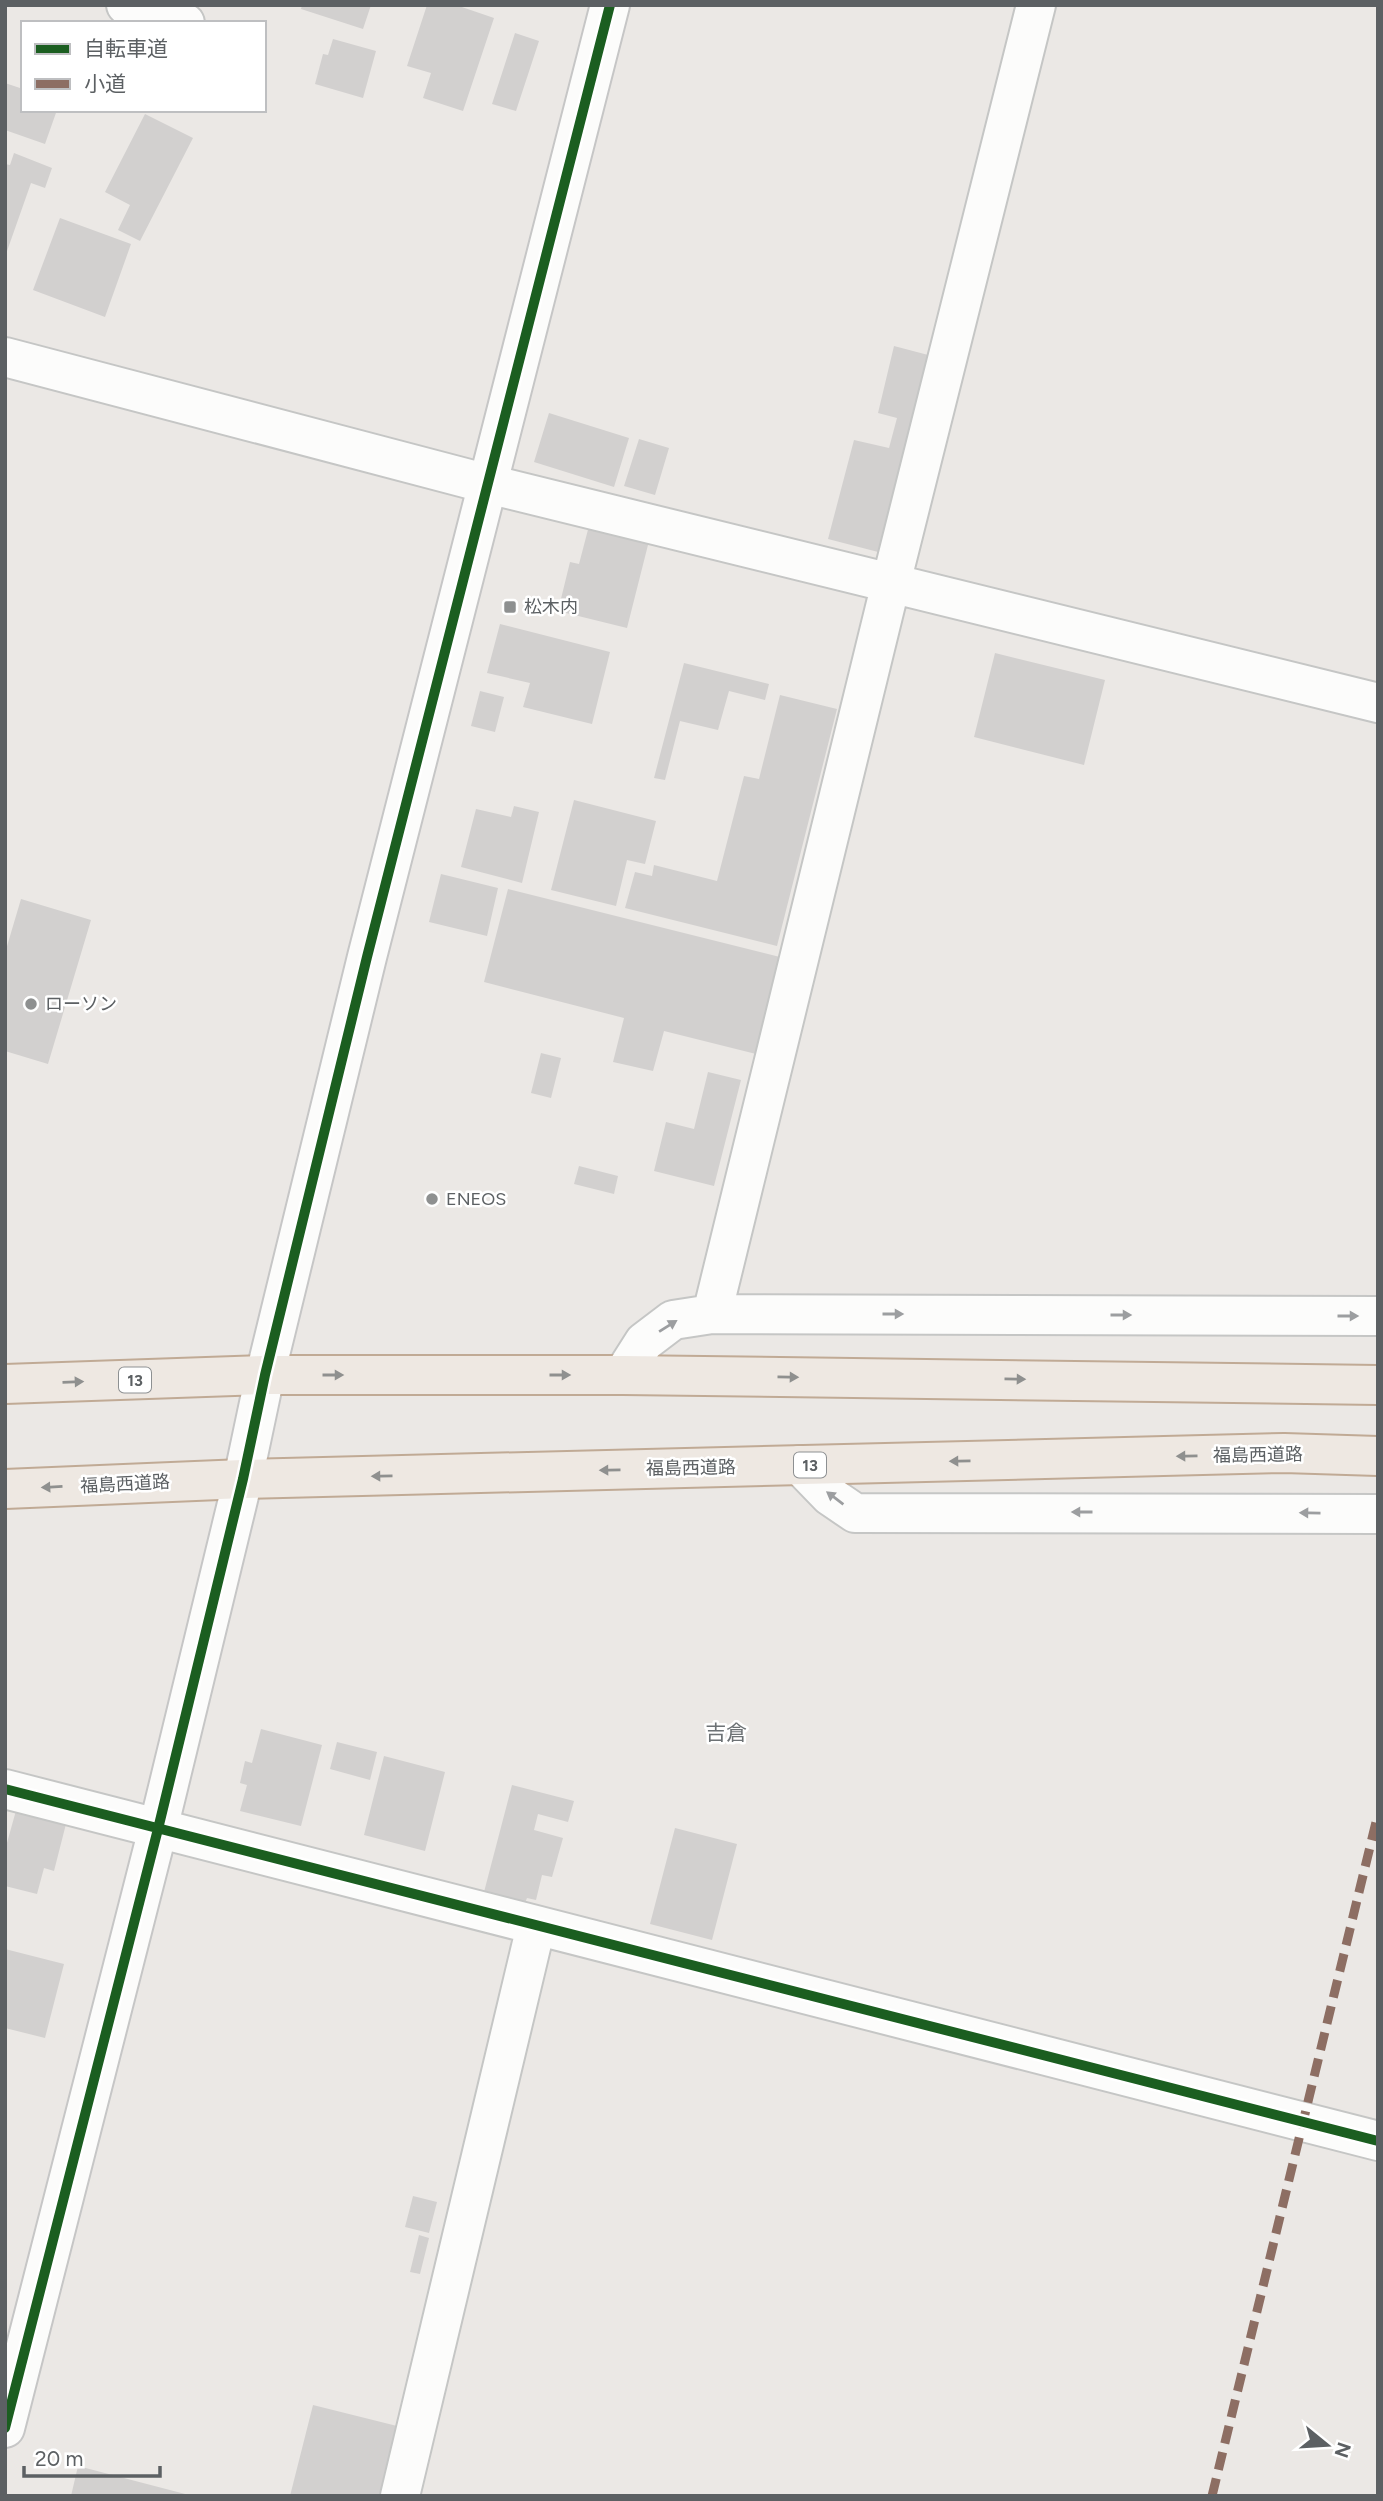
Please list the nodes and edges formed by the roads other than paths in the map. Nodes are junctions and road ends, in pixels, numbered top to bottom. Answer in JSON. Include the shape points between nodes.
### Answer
{"nodes":[{"id":1,"x":126,"y":5,"type":"edge"},
{"id":2,"x":610,"y":5,"type":"edge"},
{"id":3,"x":1036,"y":5,"type":"edge"},
{"id":4,"x":178,"y":21,"type":"edge"},
{"id":5,"x":5,"y":357,"type":"edge"},
{"id":6,"x":488,"y":484,"type":"junction"},
{"id":7,"x":891,"y":583,"type":"junction"},
{"id":8,"x":1378,"y":703,"type":"edge"},
{"id":9,"x":712,"y":1314,"type":"junction"},
{"id":10,"x":1378,"y":1316,"type":"edge"},
{"id":11,"x":623,"y":1375,"type":"junction"},
{"id":12,"x":265,"y":1376,"type":"junction"},
{"id":13,"x":5,"y":1384,"type":"edge"},
{"id":14,"x":1378,"y":1385,"type":"edge"},
{"id":15,"x":1378,"y":1456,"type":"edge"},
{"id":16,"x":800,"y":1465,"type":"junction"},
{"id":17,"x":243,"y":1479,"type":"junction"},
{"id":18,"x":5,"y":1489,"type":"edge"},
{"id":19,"x":1378,"y":1514,"type":"edge"},
{"id":20,"x":5,"y":1789,"type":"edge"},
{"id":21,"x":158,"y":1829,"type":"junction"},
{"id":22,"x":536,"y":1926,"type":"junction"},
{"id":23,"x":1378,"y":2141,"type":"edge"},
{"id":24,"x":5,"y":2428,"type":"edge"},
{"id":25,"x":400,"y":2496,"type":"edge"}],
"edges":[{"from":1,"to":4,"type":"street"},
{"from":2,"to":6,"type":"street"},
{"from":3,"to":7,"type":"street"},
{"from":5,"to":6,"type":"street"},
{"from":6,"to":7,"type":"street"},
{"from":6,"to":12,"type":"street"},
{"from":7,"to":8,"type":"street"},
{"from":7,"to":9,"type":"street"},
{"from":9,"to":10,"type":"street","one_way":true},
{"from":11,"to":9,"type":"street","one_way":true,"via":[[644,1342],[673,1320]]},
{"from":12,"to":11,"type":"highway","number":"13","one_way":true},
{"from":11,"to":14,"type":"highway","number":"13","one_way":true},
{"from":13,"to":12,"type":"highway","number":"13","one_way":true},
{"from":12,"to":17,"type":"street"},
{"from":15,"to":16,"type":"highway","name":"福島西道路","number":"13","one_way":true,"via":[[1284,1453]]},
{"from":16,"to":17,"type":"highway","name":"福島西道路","number":"13","one_way":true},
{"from":19,"to":16,"type":"street","one_way":true,"via":[[855,1513],[830,1496]]},
{"from":17,"to":18,"type":"highway","name":"福島西道路","number":"13","one_way":true},
{"from":17,"to":21,"type":"street"},
{"from":20,"to":21,"type":"street"},
{"from":21,"to":22,"type":"street"},
{"from":21,"to":24,"type":"street"},
{"from":22,"to":23,"type":"street"},
{"from":22,"to":25,"type":"street"}]}
